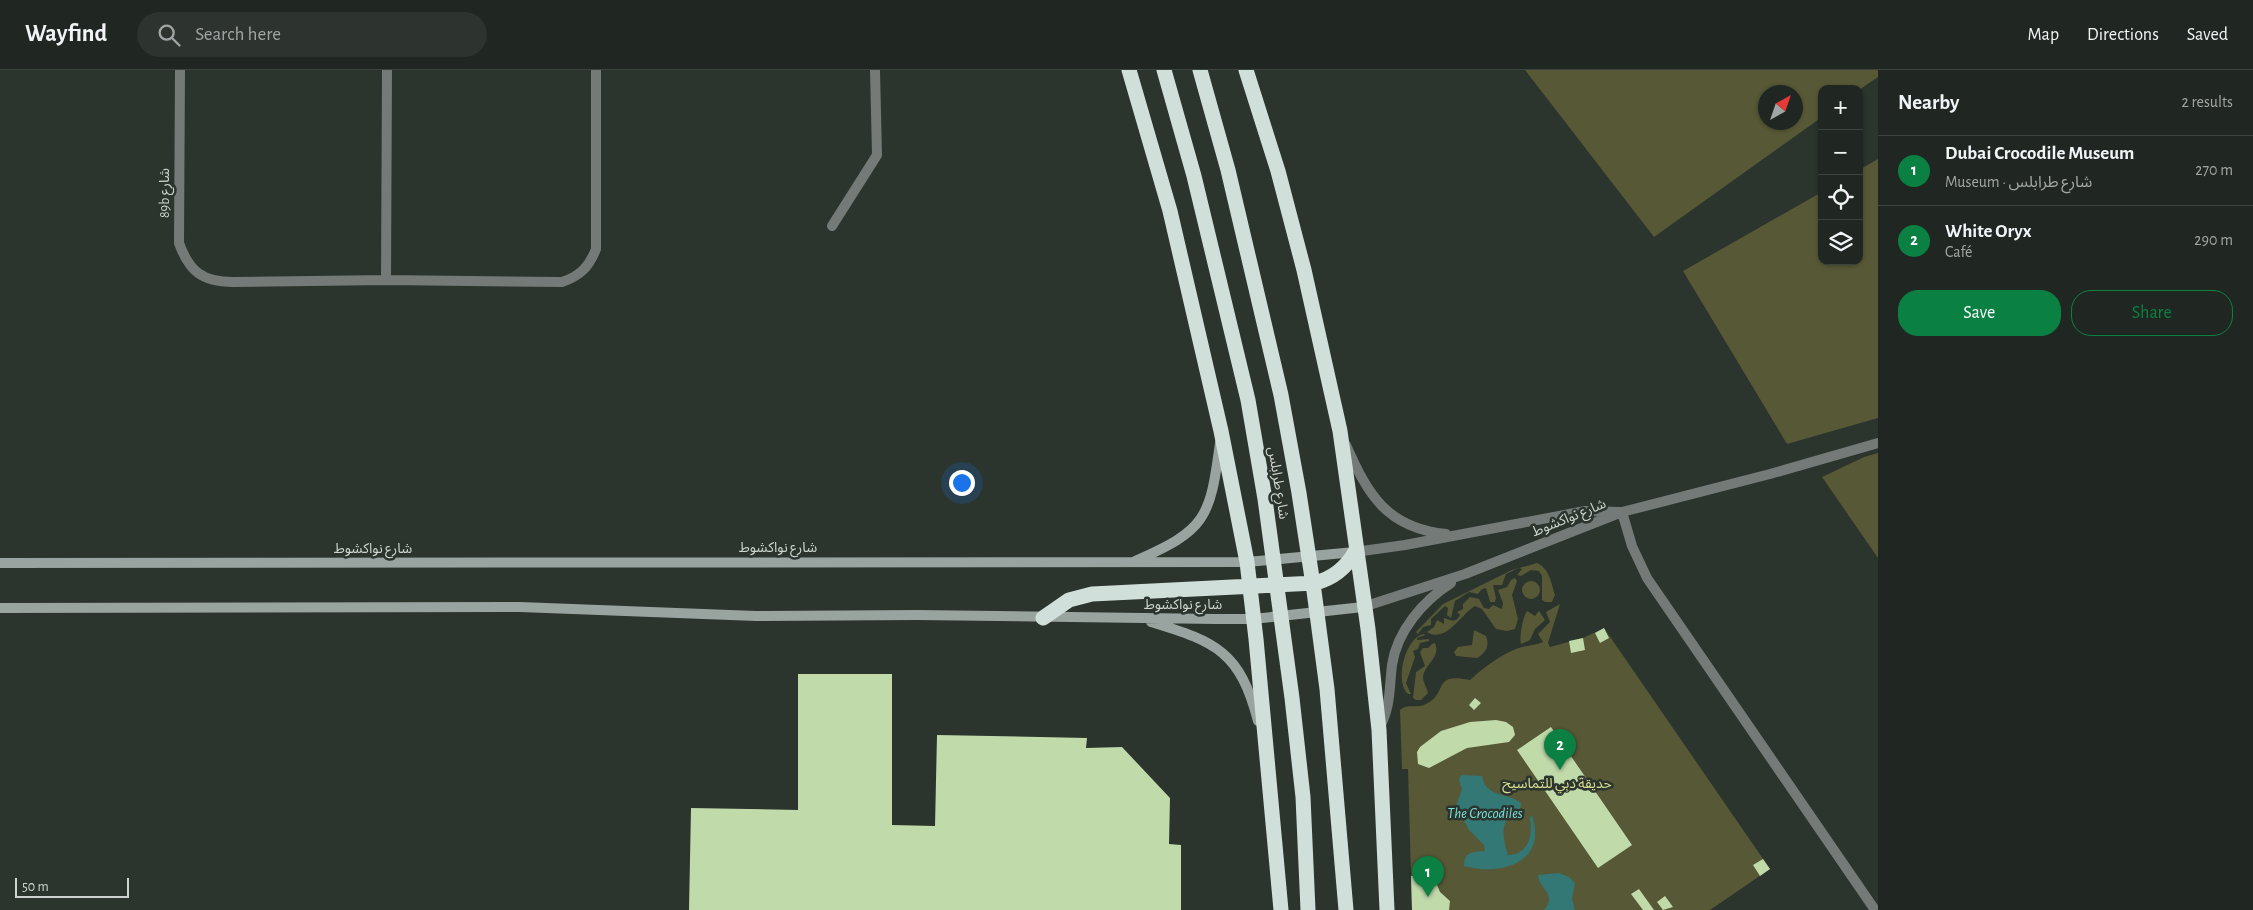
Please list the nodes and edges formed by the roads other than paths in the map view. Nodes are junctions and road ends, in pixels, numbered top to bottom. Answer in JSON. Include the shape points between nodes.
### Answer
{"nodes":[{"id":1,"x":180,"y":70,"type":"edge"},
{"id":2,"x":387,"y":70,"type":"edge"},
{"id":3,"x":596,"y":70,"type":"edge"},
{"id":4,"x":875,"y":70,"type":"edge"},
{"id":5,"x":1129,"y":70,"type":"edge"},
{"id":6,"x":1164,"y":70,"type":"edge"},
{"id":7,"x":1200,"y":70,"type":"edge"},
{"id":8,"x":1246,"y":70,"type":"edge"},
{"id":9,"x":832,"y":226,"type":"dead end"},
{"id":10,"x":386,"y":280,"type":"junction"},
{"id":11,"x":1222,"y":431,"type":"junction"},
{"id":12,"x":1340,"y":431,"type":"junction"},
{"id":13,"x":1878,"y":443,"type":"edge"},
{"id":14,"x":1622,"y":512,"type":"junction"},
{"id":15,"x":1459,"y":536,"type":"junction"},
{"id":16,"x":1355,"y":552,"type":"junction"},
{"id":17,"x":1132,"y":562,"type":"junction"},
{"id":18,"x":1247,"y":562,"type":"junction"},
{"id":19,"x":0,"y":564,"type":"edge"},
{"id":20,"x":1465,"y":574,"type":"junction"},
{"id":21,"x":1250,"y":587,"type":"junction"},
{"id":22,"x":1363,"y":607,"type":"junction"},
{"id":23,"x":0,"y":608,"type":"edge"},
{"id":24,"x":1044,"y":618,"type":"junction"},
{"id":25,"x":1140,"y":619,"type":"junction"},
{"id":26,"x":1254,"y":619,"type":"junction"},
{"id":27,"x":1378,"y":730,"type":"junction"},
{"id":28,"x":1266,"y":751,"type":"junction"},
{"id":29,"x":1281,"y":910,"type":"edge"},
{"id":30,"x":1308,"y":910,"type":"edge"},
{"id":31,"x":1346,"y":910,"type":"edge"},
{"id":32,"x":1387,"y":910,"type":"edge"},
{"id":33,"x":1876,"y":910,"type":"edge"}],
"edges":[{"from":1,"to":10,"type":"street","name":"89b شارع","via":[[179,243],[192,268],[218,282]]},
{"from":2,"to":10,"type":"street"},
{"from":3,"to":10,"type":"street","name":"89b شارع","via":[[596,249],[584,271],[562,282]]},
{"from":4,"to":9,"type":"street","via":[[877,155]]},
{"from":5,"to":11,"type":"highway","via":[[1170,211]]},
{"from":6,"to":30,"type":"highway","name":"شارع طرابلس","via":[[1194,176],[1248,400],[1265,499],[1303,798]]},
{"from":7,"to":31,"type":"highway","name":"شارع طرابلس","via":[[1228,170],[1280,395],[1314,591]]},
{"from":8,"to":12,"type":"highway","via":[[1278,171],[1304,270]]},
{"from":11,"to":17,"type":"street","via":[[1214,490],[1204,514],[1175,542]]},
{"from":11,"to":18,"type":"highway"},
{"from":12,"to":15,"type":"street","via":[[1364,485],[1382,508],[1415,529]]},
{"from":12,"to":16,"type":"highway"},
{"from":13,"to":14,"type":"street"},
{"from":14,"to":15,"type":"street","name":"شارع نواكشوط","via":[[1576,512]]},
{"from":14,"to":20,"type":"street","name":"شارع نواكشوط"},
{"from":14,"to":33,"type":"street","via":[[1632,546],[1648,578]]},
{"from":15,"to":16,"type":"street","name":"شارع نواكشوط"},
{"from":16,"to":18,"type":"street","name":"شارع نواكشوط"},
{"from":16,"to":21,"type":"highway","via":[[1343,568],[1326,580]]},
{"from":16,"to":22,"type":"highway"},
{"from":17,"to":18,"type":"street","name":"شارع نواكشوط"},
{"from":17,"to":19,"type":"street","name":"شارع نواكشوط"},
{"from":18,"to":21,"type":"highway"},
{"from":20,"to":22,"type":"street","name":"شارع نواكشوط"},
{"from":20,"to":27,"type":"street","via":[[1424,604],[1400,640],[1392,664],[1388,708]]},
{"from":21,"to":24,"type":"highway","via":[[1092,594],[1069,600]]},
{"from":21,"to":26,"type":"highway"},
{"from":22,"to":26,"type":"street","name":"شارع نواكشوط"},
{"from":22,"to":27,"type":"highway"},
{"from":23,"to":24,"type":"street","name":"شارع نواكشوط","via":[[520,607],[756,616]]},
{"from":24,"to":25,"type":"street","name":"شارع نواكشوط"},
{"from":25,"to":26,"type":"street","name":"شارع نواكشوط"},
{"from":25,"to":28,"type":"street","via":[[1192,634],[1227,656],[1248,687]]},
{"from":26,"to":28,"type":"highway"},
{"from":27,"to":32,"type":"highway"},
{"from":28,"to":29,"type":"highway"}]}
